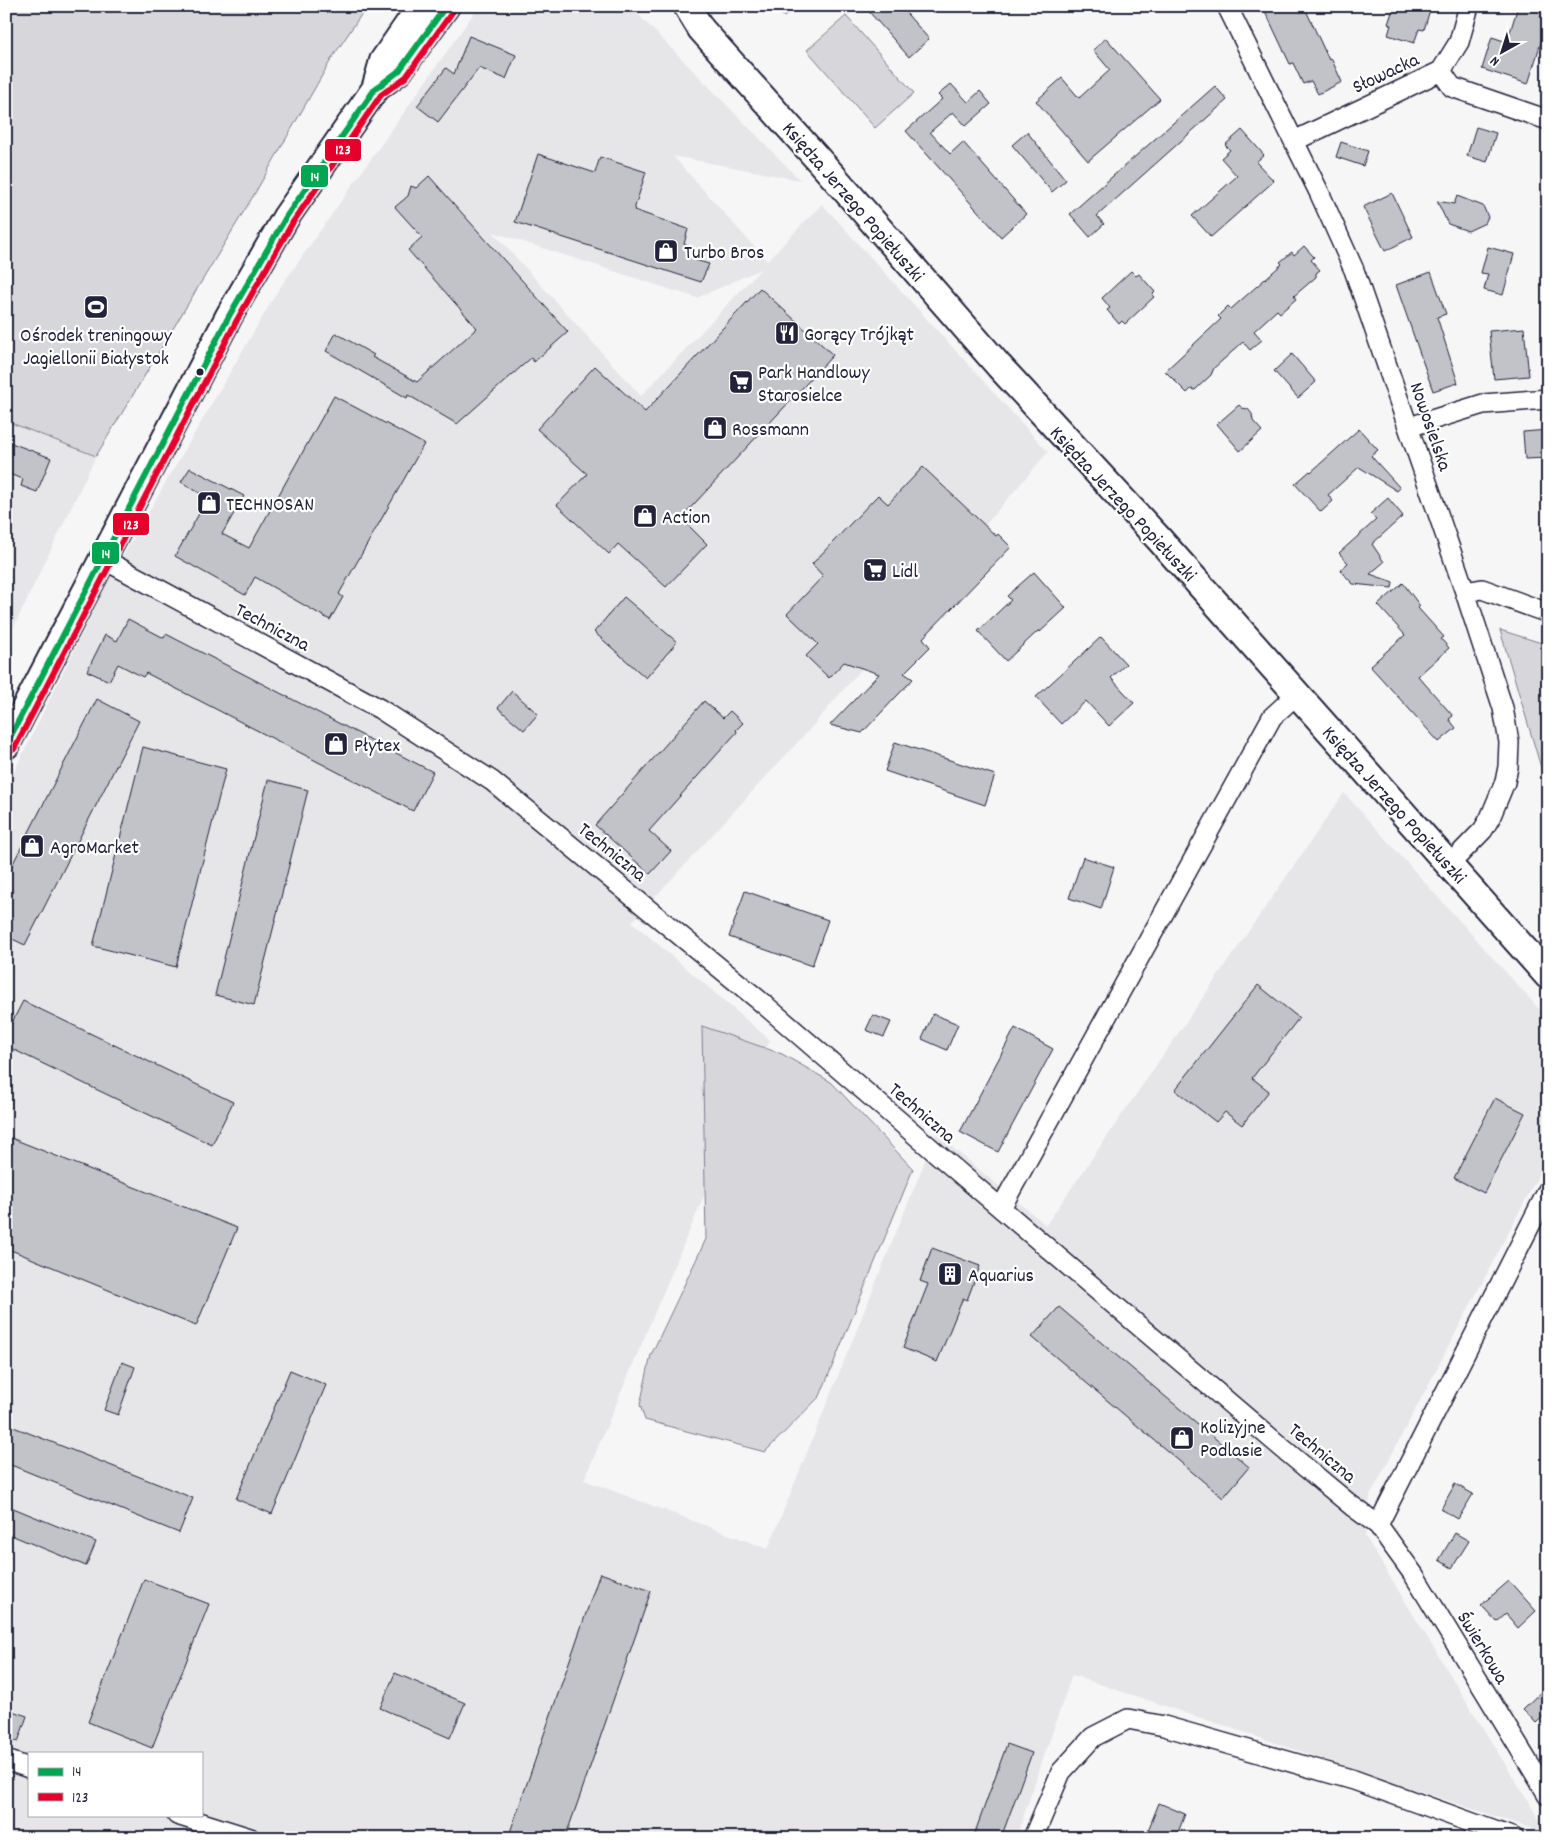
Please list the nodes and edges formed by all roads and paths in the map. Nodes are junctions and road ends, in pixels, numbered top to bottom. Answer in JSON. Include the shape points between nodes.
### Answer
{"nodes":[{"id":1,"x":421,"y":6,"type":"edge"},
{"id":2,"x":446,"y":6,"type":"edge"},
{"id":3,"x":672,"y":6,"type":"edge"},
{"id":4,"x":687,"y":6,"type":"edge"},
{"id":5,"x":1226,"y":6,"type":"edge"},
{"id":6,"x":1469,"y":6,"type":"edge"},
{"id":7,"x":701,"y":29,"type":"junction"},
{"id":8,"x":1441,"y":71,"type":"junction"},
{"id":9,"x":375,"y":89,"type":"junction"},
{"id":10,"x":1548,"y":120,"type":"edge"},
{"id":11,"x":1294,"y":141,"type":"junction"},
{"id":12,"x":1548,"y":399,"type":"edge"},
{"id":13,"x":1409,"y":427,"type":"junction"},
{"id":14,"x":103,"y":560,"type":"junction"},
{"id":15,"x":1465,"y":592,"type":"junction"},
{"id":16,"x":1548,"y":613,"type":"edge"},
{"id":17,"x":1297,"y":694,"type":"junction"},
{"id":18,"x":6,"y":745,"type":"edge"},
{"id":19,"x":1449,"y":865,"type":"junction"},
{"id":20,"x":1548,"y":976,"type":"edge"},
{"id":21,"x":1548,"y":1190,"type":"edge"},
{"id":22,"x":1001,"y":1208,"type":"junction"},
{"id":23,"x":1378,"y":1526,"type":"junction"},
{"id":24,"x":6,"y":1760,"type":"edge"},
{"id":25,"x":28,"y":1768,"type":"edge"},
{"id":26,"x":1548,"y":1795,"type":"edge"},
{"id":27,"x":180,"y":1816,"type":"edge"},
{"id":28,"x":250,"y":1838,"type":"edge"},
{"id":29,"x":1033,"y":1838,"type":"edge"},
{"id":30,"x":1514,"y":1838,"type":"edge"}],
"edges":[{"from":1,"to":9,"type":"street","via":[[383,61]]},
{"from":2,"to":9,"type":"street","via":[[399,71]]},
{"from":3,"to":7,"type":"street","name":"Księdza Jerzego Popiełuszki"},
{"from":4,"to":7,"type":"street","name":"Księdza Jerzego Popiełuszki"},
{"from":5,"to":11,"type":"street","name":"Nowosielska"},
{"from":6,"to":8,"type":"street","via":[[1459,42]]},
{"from":7,"to":17,"type":"street","name":"Księdza Jerzego Popiełuszki","via":[[999,366]]},
{"from":8,"to":10,"type":"street","name":"Słowacka","via":[[1452,87]]},
{"from":8,"to":11,"type":"street","name":"Słowacka"},
{"from":9,"to":14,"type":"street","via":[[286,217],[238,300]]},
{"from":11,"to":13,"type":"street","name":"Nowosielska","via":[[1354,270]]},
{"from":12,"to":13,"type":"street","via":[[1483,404]]},
{"from":13,"to":15,"type":"street","name":"Nowosielska"},
{"from":14,"to":18,"type":"street"},
{"from":14,"to":22,"type":"street","name":"Techniczna","via":[[380,709],[492,781],[766,1006]]},
{"from":15,"to":16,"type":"street","via":[[1482,589]]},
{"from":15,"to":19,"type":"street","name":"Nowosielska","via":[[1507,725],[1509,752],[1505,782],[1490,818]]},
{"from":17,"to":19,"type":"street","name":"Księdza Jerzego Popiełuszki"},
{"from":17,"to":22,"type":"street","via":[[1272,717]]},
{"from":19,"to":20,"type":"street","name":"Księdza Jerzego Popiełuszki"},
{"from":21,"to":23,"type":"street"},
{"from":22,"to":23,"type":"street","name":"Techniczna"},
{"from":23,"to":26,"type":"street","name":"Świerkowa","via":[[1414,1575]]},
{"from":24,"to":25,"type":"street"},
{"from":27,"to":28,"type":"street"},
{"from":29,"to":30,"type":"street","via":[[1061,1772],[1094,1737],[1128,1719],[1164,1726],[1354,1780]]}]}
